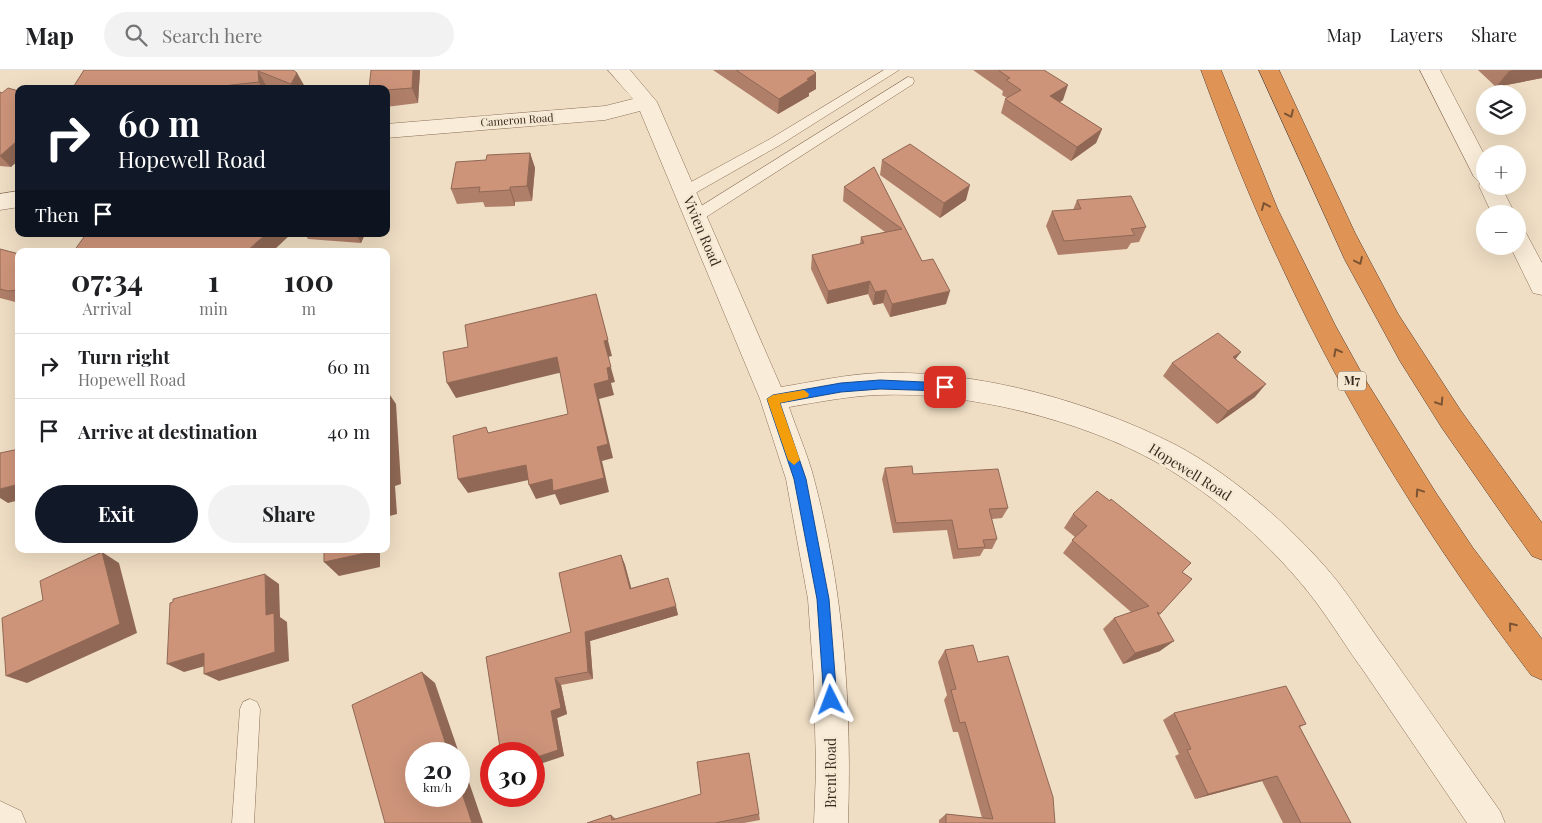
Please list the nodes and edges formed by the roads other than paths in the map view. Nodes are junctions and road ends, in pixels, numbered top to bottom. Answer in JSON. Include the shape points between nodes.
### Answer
{"nodes":[{"id":1,"x":618,"y":70,"type":"edge"},
{"id":2,"x":893,"y":70,"type":"edge"},
{"id":3,"x":1211,"y":70,"type":"edge"},
{"id":4,"x":1269,"y":70,"type":"edge"},
{"id":5,"x":1430,"y":70,"type":"edge"},
{"id":6,"x":908,"y":81,"type":"dead end"},
{"id":7,"x":647,"y":102,"type":"junction"},
{"id":8,"x":390,"y":131,"type":"edge"},
{"id":9,"x":1476,"y":159,"type":"edge"},
{"id":10,"x":685,"y":192,"type":"junction"},
{"id":11,"x":15,"y":200,"type":"edge"},
{"id":12,"x":0,"y":202,"type":"edge"},
{"id":13,"x":695,"y":216,"type":"junction"},
{"id":14,"x":1526,"y":255,"type":"edge"},
{"id":15,"x":1542,"y":286,"type":"edge"},
{"id":16,"x":773,"y":399,"type":"junction"},
{"id":17,"x":1542,"y":546,"type":"edge"},
{"id":18,"x":1542,"y":664,"type":"edge"},
{"id":19,"x":250,"y":709,"type":"dead end"},
{"id":20,"x":0,"y":818,"type":"edge"},
{"id":21,"x":9,"y":823,"type":"edge"},
{"id":22,"x":243,"y":823,"type":"edge"},
{"id":23,"x":831,"y":823,"type":"edge"},
{"id":24,"x":1488,"y":823,"type":"edge"}],
"edges":[{"from":1,"to":7,"type":"street","name":"Vivien Road"},
{"from":2,"to":10,"type":"lane"},
{"from":18,"to":3,"type":"highway","number":"M7","one_way":true,"via":[[1490,599],[1414,485],[1360,396],[1266,210]]},
{"from":4,"to":17,"type":"highway","one_way":true,"via":[[1370,286],[1464,438]]},
{"from":5,"to":9,"type":"street"},
{"from":6,"to":13,"type":"lane"},
{"from":7,"to":8,"type":"street","name":"Cameron Road","via":[[605,113]]},
{"from":7,"to":10,"type":"street","name":"Vivien Road"},
{"from":10,"to":13,"type":"street","name":"Vivien Road"},
{"from":11,"to":12,"type":"street"},
{"from":13,"to":16,"type":"street","name":"Vivien Road"},
{"from":14,"to":15,"type":"street"},
{"from":16,"to":23,"type":"street","name":"Brent Road","via":[[800,479],[823,599],[833,770]]},
{"from":16,"to":24,"type":"street","name":"Hopewell Road","via":[[880,384],[976,391],[1039,405],[1102,425],[1166,454],[1227,493],[1280,541],[1326,591]]},
{"from":19,"to":22,"type":"lane"},
{"from":20,"to":21,"type":"street"}]}
